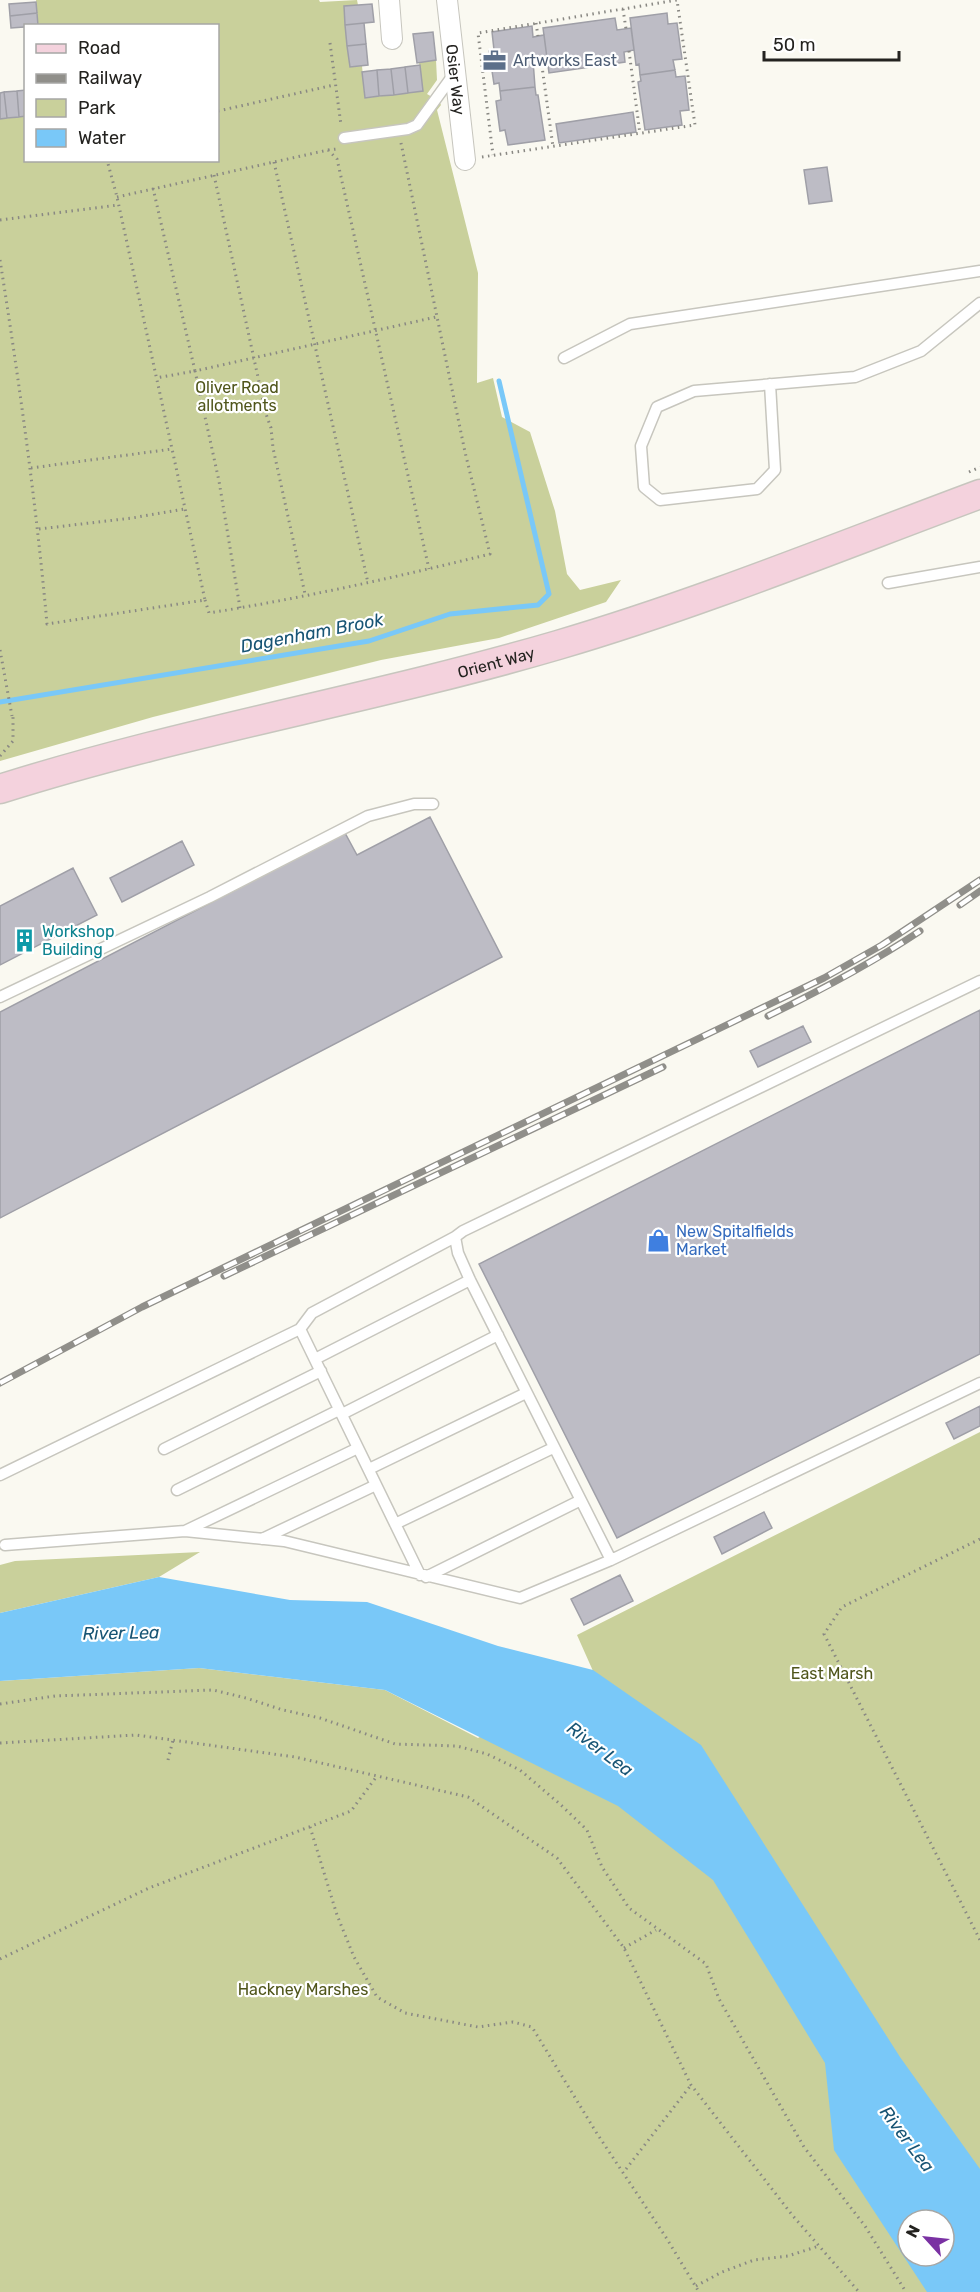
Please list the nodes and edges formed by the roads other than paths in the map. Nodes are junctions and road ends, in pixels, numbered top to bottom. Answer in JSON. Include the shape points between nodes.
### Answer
{"nodes":[{"id":1,"x":389,"y":0,"type":"edge"},
{"id":2,"x":447,"y":0,"type":"edge"},
{"id":3,"x":393,"y":39,"type":"dead end"},
{"id":4,"x":454,"y":74,"type":"junction"},
{"id":5,"x":344,"y":138,"type":"road end"},
{"id":6,"x":465,"y":160,"type":"road end"},
{"id":7,"x":980,"y":271,"type":"edge"},
{"id":8,"x":980,"y":303,"type":"edge"},
{"id":9,"x":564,"y":358,"type":"dead end"},
{"id":10,"x":770,"y":384,"type":"junction"},
{"id":11,"x":980,"y":494,"type":"edge"},
{"id":12,"x":980,"y":567,"type":"edge"},
{"id":13,"x":888,"y":583,"type":"dead end"},
{"id":14,"x":0,"y":789,"type":"edge"},
{"id":15,"x":433,"y":804,"type":"dead end"},
{"id":16,"x":980,"y":981,"type":"edge"},
{"id":17,"x":0,"y":997,"type":"edge"},
{"id":18,"x":455,"y":1237,"type":"junction"},
{"id":19,"x":470,"y":1280,"type":"junction"},
{"id":20,"x":300,"y":1329,"type":"junction"},
{"id":21,"x":498,"y":1335,"type":"junction"},
{"id":22,"x":315,"y":1359,"type":"junction"},
{"id":23,"x":321,"y":1371,"type":"junction"},
{"id":24,"x":980,"y":1383,"type":"edge"},
{"id":25,"x":526,"y":1393,"type":"junction"},
{"id":26,"x":341,"y":1412,"type":"junction"},
{"id":27,"x":358,"y":1448,"type":"junction"},
{"id":28,"x":553,"y":1448,"type":"junction"},
{"id":29,"x":164,"y":1449,"type":"dead end"},
{"id":30,"x":369,"y":1469,"type":"junction"},
{"id":31,"x":0,"y":1475,"type":"edge"},
{"id":32,"x":376,"y":1485,"type":"junction"},
{"id":33,"x":177,"y":1490,"type":"dead end"},
{"id":34,"x":579,"y":1501,"type":"junction"},
{"id":35,"x":395,"y":1524,"type":"junction"},
{"id":36,"x":185,"y":1531,"type":"junction"},
{"id":37,"x":262,"y":1539,"type":"junction"},
{"id":38,"x":5,"y":1545,"type":"dead end"},
{"id":39,"x":611,"y":1560,"type":"junction"},
{"id":40,"x":423,"y":1576,"type":"junction"}],
"edges":[{"from":1,"to":3,"type":"street"},
{"from":2,"to":4,"type":"street","name":"Osier Way"},
{"from":4,"to":5,"type":"lane","via":[[417,124],[408,129]]},
{"from":4,"to":6,"type":"street","name":"Osier Way"},
{"from":7,"to":9,"type":"lane","via":[[630,324]]},
{"from":8,"to":10,"type":"lane","via":[[921,351],[855,377]]},
{"from":10,"to":10,"type":"lane","via":[[694,391],[657,407],[641,446],[644,487],[660,500],[757,489],[775,470]]},
{"from":11,"to":14,"type":"street","name":"Orient Way","via":[[681,605],[558,645],[369,696],[126,752]]},
{"from":12,"to":13,"type":"lane"},
{"from":15,"to":17,"type":"lane","via":[[368,816]]},
{"from":16,"to":18,"type":"lane"},
{"from":18,"to":19,"type":"lane"},
{"from":18,"to":20,"type":"lane","via":[[312,1313]]},
{"from":19,"to":21,"type":"lane"},
{"from":19,"to":22,"type":"lane"},
{"from":20,"to":22,"type":"lane"},
{"from":20,"to":31,"type":"lane"},
{"from":21,"to":25,"type":"lane"},
{"from":21,"to":26,"type":"lane"},
{"from":22,"to":23,"type":"lane"},
{"from":23,"to":26,"type":"lane"},
{"from":23,"to":29,"type":"lane"},
{"from":24,"to":39,"type":"lane"},
{"from":25,"to":28,"type":"lane"},
{"from":25,"to":30,"type":"lane"},
{"from":26,"to":27,"type":"lane"},
{"from":26,"to":33,"type":"lane"},
{"from":27,"to":30,"type":"lane"},
{"from":27,"to":36,"type":"lane"},
{"from":28,"to":34,"type":"lane"},
{"from":28,"to":35,"type":"lane"},
{"from":30,"to":32,"type":"lane"},
{"from":32,"to":35,"type":"lane"},
{"from":32,"to":37,"type":"lane"},
{"from":34,"to":39,"type":"lane"},
{"from":34,"to":40,"type":"lane"},
{"from":35,"to":40,"type":"lane"},
{"from":36,"to":37,"type":"lane"},
{"from":36,"to":38,"type":"lane"},
{"from":37,"to":40,"type":"lane"},
{"from":39,"to":40,"type":"lane","via":[[520,1598]]}]}
